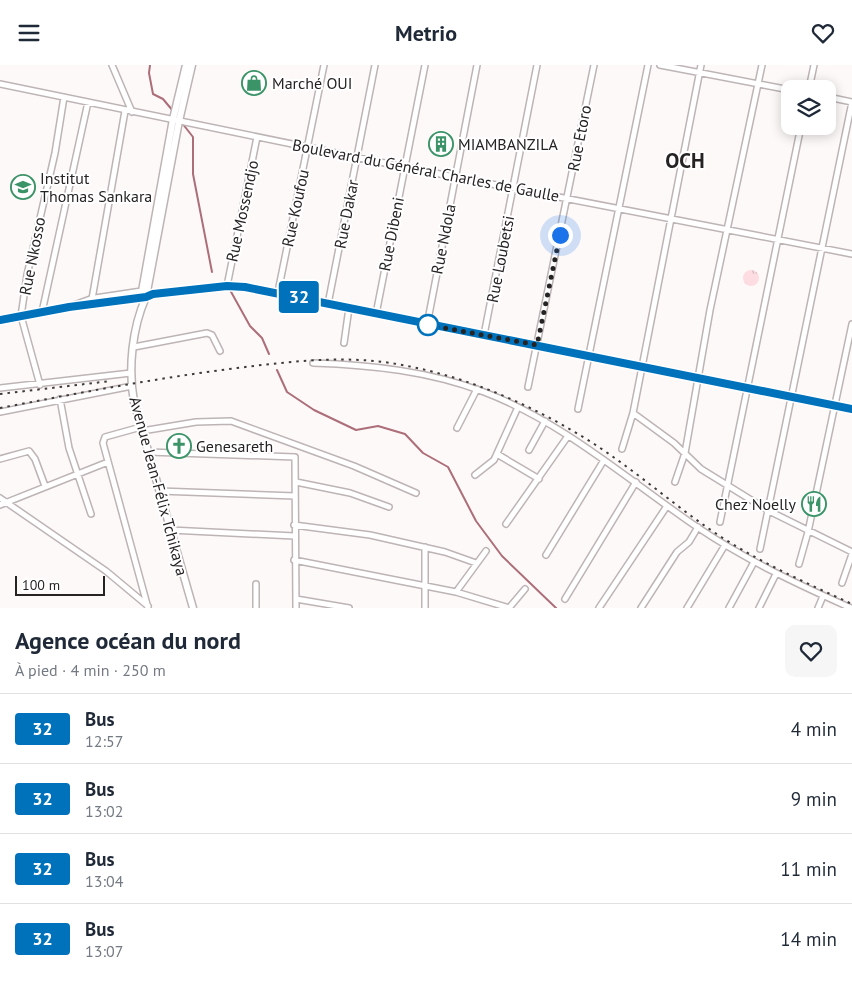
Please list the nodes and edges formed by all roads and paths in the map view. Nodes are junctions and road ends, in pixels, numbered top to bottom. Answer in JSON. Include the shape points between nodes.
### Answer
{"nodes":[{"id":1,"x":112,"y":65,"type":"edge"},
{"id":2,"x":186,"y":65,"type":"edge"},
{"id":3,"x":192,"y":65,"type":"edge"},
{"id":4,"x":324,"y":65,"type":"edge"},
{"id":5,"x":375,"y":65,"type":"edge"},
{"id":6,"x":425,"y":65,"type":"edge"},
{"id":7,"x":477,"y":65,"type":"edge"},
{"id":8,"x":537,"y":65,"type":"edge"},
{"id":9,"x":594,"y":65,"type":"edge"},
{"id":10,"x":648,"y":65,"type":"edge"},
{"id":11,"x":660,"y":65,"type":"edge"},
{"id":12,"x":701,"y":65,"type":"edge"},
{"id":13,"x":762,"y":65,"type":"edge"},
{"id":14,"x":814,"y":65,"type":"edge"},
{"id":15,"x":699,"y":72,"type":"junction"},
{"id":16,"x":811,"y":80,"type":"edge"},
{"id":17,"x":758,"y":83,"type":"junction"},
{"id":18,"x":0,"y":84,"type":"edge"},
{"id":19,"x":781,"y":88,"type":"edge"},
{"id":20,"x":64,"y":97,"type":"junction"},
{"id":21,"x":836,"y":99,"type":"edge"},
{"id":22,"x":88,"y":102,"type":"junction"},
{"id":23,"x":852,"y":102,"type":"edge"},
{"id":24,"x":125,"y":111,"type":"junction"},
{"id":25,"x":132,"y":112,"type":"junction"},
{"id":26,"x":176,"y":120,"type":"junction"},
{"id":27,"x":799,"y":135,"type":"edge"},
{"id":28,"x":257,"y":137,"type":"junction"},
{"id":29,"x":308,"y":147,"type":"junction"},
{"id":30,"x":358,"y":157,"type":"junction"},
{"id":31,"x":404,"y":167,"type":"junction"},
{"id":32,"x":455,"y":176,"type":"junction"},
{"id":33,"x":514,"y":187,"type":"junction"},
{"id":34,"x":568,"y":198,"type":"junction"},
{"id":35,"x":619,"y":208,"type":"junction"},
{"id":36,"x":671,"y":219,"type":"junction"},
{"id":37,"x":729,"y":230,"type":"junction"},
{"id":38,"x":778,"y":241,"type":"junction"},
{"id":39,"x":822,"y":248,"type":"junction"},
{"id":40,"x":852,"y":254,"type":"edge"},
{"id":41,"x":227,"y":286,"type":"junction"},
{"id":42,"x":278,"y":292,"type":"junction"},
{"id":43,"x":146,"y":294,"type":"junction"},
{"id":44,"x":92,"y":299,"type":"junction"},
{"id":45,"x":328,"y":304,"type":"junction"},
{"id":46,"x":69,"y":307,"type":"junction"},
{"id":47,"x":349,"y":308,"type":"junction"},
{"id":48,"x":42,"y":312,"type":"junction"},
{"id":49,"x":376,"y":314,"type":"junction"},
{"id":50,"x":21,"y":316,"type":"junction"},
{"id":51,"x":0,"y":320,"type":"edge"},
{"id":52,"x":852,"y":324,"type":"edge"},
{"id":53,"x":427,"y":325,"type":"junction"},
{"id":54,"x":484,"y":335,"type":"junction"},
{"id":55,"x":344,"y":343,"type":"dead end"},
{"id":56,"x":537,"y":345,"type":"junction"},
{"id":57,"x":134,"y":347,"type":"junction"},
{"id":58,"x":220,"y":351,"type":"dead end"},
{"id":59,"x":589,"y":356,"type":"junction"},
{"id":60,"x":313,"y":363,"type":"dead end"},
{"id":61,"x":642,"y":367,"type":"junction"},
{"id":62,"x":131,"y":373,"type":"junction"},
{"id":63,"x":698,"y":379,"type":"junction"},
{"id":64,"x":40,"y":385,"type":"junction"},
{"id":65,"x":132,"y":386,"type":"junction"},
{"id":66,"x":528,"y":387,"type":"dead end"},
{"id":67,"x":0,"y":388,"type":"edge"},
{"id":68,"x":748,"y":388,"type":"junction"},
{"id":69,"x":477,"y":389,"type":"junction"},
{"id":70,"x":792,"y":397,"type":"junction"},
{"id":71,"x":60,"y":399,"type":"junction"},
{"id":72,"x":836,"y":406,"type":"junction"},
{"id":73,"x":518,"y":407,"type":"junction"},
{"id":74,"x":578,"y":409,"type":"dead end"},
{"id":75,"x":852,"y":409,"type":"edge"},
{"id":76,"x":0,"y":412,"type":"edge"},
{"id":77,"x":633,"y":413,"type":"junction"},
{"id":78,"x":545,"y":421,"type":"junction"},
{"id":79,"x":457,"y":428,"type":"dead end"},
{"id":80,"x":142,"y":429,"type":"junction"},
{"id":81,"x":568,"y":436,"type":"junction"},
{"id":82,"x":622,"y":449,"type":"dead end"},
{"id":83,"x":529,"y":450,"type":"dead end"},
{"id":84,"x":148,"y":452,"type":"junction"},
{"id":85,"x":685,"y":453,"type":"junction"},
{"id":86,"x":497,"y":454,"type":"junction"},
{"id":87,"x":0,"y":459,"type":"edge"},
{"id":88,"x":604,"y":460,"type":"junction"},
{"id":89,"x":108,"y":462,"type":"junction"},
{"id":90,"x":76,"y":475,"type":"junction"},
{"id":91,"x":476,"y":475,"type":"dead end"},
{"id":92,"x":538,"y":479,"type":"junction"},
{"id":93,"x":296,"y":482,"type":"junction"},
{"id":94,"x":636,"y":482,"type":"junction"},
{"id":95,"x":675,"y":482,"type":"dead end"},
{"id":96,"x":729,"y":485,"type":"junction"},
{"id":97,"x":45,"y":486,"type":"junction"},
{"id":98,"x":159,"y":491,"type":"junction"},
{"id":99,"x":416,"y":493,"type":"dead end"},
{"id":100,"x":295,"y":496,"type":"junction"},
{"id":101,"x":0,"y":498,"type":"edge"},
{"id":102,"x":6,"y":503,"type":"junction"},
{"id":103,"x":0,"y":505,"type":"edge"},
{"id":104,"x":667,"y":505,"type":"junction"},
{"id":105,"x":390,"y":507,"type":"dead end"},
{"id":106,"x":769,"y":511,"type":"junction"},
{"id":107,"x":91,"y":514,"type":"dead end"},
{"id":108,"x":720,"y":522,"type":"dead end"},
{"id":109,"x":506,"y":524,"type":"dead end"},
{"id":110,"x":294,"y":525,"type":"junction"},
{"id":111,"x":698,"y":527,"type":"junction"},
{"id":112,"x":170,"y":530,"type":"junction"},
{"id":113,"x":808,"y":532,"type":"junction"},
{"id":114,"x":294,"y":536,"type":"junction"},
{"id":115,"x":725,"y":545,"type":"junction"},
{"id":116,"x":425,"y":547,"type":"junction"},
{"id":117,"x":760,"y":549,"type":"dead end"},
{"id":118,"x":486,"y":551,"type":"dead end"},
{"id":119,"x":852,"y":553,"type":"edge"},
{"id":120,"x":546,"y":555,"type":"dead end"},
{"id":121,"x":294,"y":560,"type":"junction"},
{"id":122,"x":754,"y":562,"type":"junction"},
{"id":123,"x":476,"y":563,"type":"junction"},
{"id":124,"x":799,"y":564,"type":"dead end"},
{"id":125,"x":776,"y":575,"type":"junction"},
{"id":126,"x":842,"y":583,"type":"dead end"},
{"id":127,"x":256,"y":584,"type":"dead end"},
{"id":128,"x":425,"y":585,"type":"junction"},
{"id":129,"x":525,"y":589,"type":"dead end"},
{"id":130,"x":456,"y":592,"type":"junction"},
{"id":131,"x":823,"y":596,"type":"junction"},
{"id":132,"x":296,"y":599,"type":"junction"},
{"id":133,"x":564,"y":599,"type":"dead end"},
{"id":134,"x":148,"y":607,"type":"edge"},
{"id":135,"x":193,"y":608,"type":"edge"},
{"id":136,"x":256,"y":608,"type":"edge"},
{"id":137,"x":296,"y":608,"type":"edge"},
{"id":138,"x":349,"y":608,"type":"edge"},
{"id":139,"x":425,"y":608,"type":"edge"},
{"id":140,"x":509,"y":608,"type":"edge"},
{"id":141,"x":599,"y":608,"type":"edge"},
{"id":142,"x":641,"y":608,"type":"edge"},
{"id":143,"x":687,"y":608,"type":"edge"},
{"id":144,"x":729,"y":608,"type":"edge"},
{"id":145,"x":759,"y":608,"type":"edge"},
{"id":146,"x":818,"y":608,"type":"edge"},
{"id":147,"x":849,"y":608,"type":"edge"}],
"edges":[{"from":1,"to":25,"type":"street"},
{"from":2,"to":26,"type":"street"},
{"from":3,"to":26,"type":"street"},
{"from":4,"to":29,"type":"street","name":"Rue Koufou"},
{"from":5,"to":30,"type":"street","name":"Rue Dakar"},
{"from":6,"to":31,"type":"street","name":"Rue Dibeni"},
{"from":7,"to":32,"type":"street","name":"Rue Ndola"},
{"from":8,"to":33,"type":"street","name":"Rue Loubetsi"},
{"from":9,"to":34,"type":"street","name":"Rue Etoro"},
{"from":10,"to":35,"type":"street"},
{"from":11,"to":15,"type":"street"},
{"from":12,"to":15,"type":"street"},
{"from":13,"to":17,"type":"street"},
{"from":14,"to":16,"type":"street"},
{"from":15,"to":17,"type":"street"},
{"from":15,"to":36,"type":"street"},
{"from":17,"to":19,"type":"street"},
{"from":17,"to":37,"type":"street"},
{"from":18,"to":20,"type":"street","name":"Boulevard du Général Charles de Gaulle"},
{"from":20,"to":22,"type":"street","name":"Boulevard du Général Charles de Gaulle"},
{"from":20,"to":50,"type":"street","name":"Rue Nkosso"},
{"from":21,"to":23,"type":"street"},
{"from":22,"to":24,"type":"street","name":"Boulevard du Général Charles de Gaulle"},
{"from":22,"to":48,"type":"street"},
{"from":23,"to":39,"type":"street"},
{"from":24,"to":25,"type":"street","name":"Boulevard du Général Charles de Gaulle"},
{"from":24,"to":44,"type":"street"},
{"from":25,"to":26,"type":"street","name":"Boulevard du Général Charles de Gaulle"},
{"from":26,"to":28,"type":"street","name":"Boulevard du Général Charles de Gaulle"},
{"from":26,"to":43,"type":"street","name":"Avenue Jean-Félix Tchikaya"},
{"from":27,"to":38,"type":"street"},
{"from":28,"to":29,"type":"street","name":"Boulevard du Général Charles de Gaulle"},
{"from":28,"to":41,"type":"street","name":"Rue Mossendjo"},
{"from":29,"to":30,"type":"street","name":"Boulevard du Général Charles de Gaulle"},
{"from":29,"to":42,"type":"street","name":"Rue Koufou"},
{"from":30,"to":31,"type":"street","name":"Boulevard du Général Charles de Gaulle"},
{"from":30,"to":45,"type":"street","name":"Rue Dakar"},
{"from":31,"to":32,"type":"street","name":"Boulevard du Général Charles de Gaulle"},
{"from":31,"to":49,"type":"street","name":"Rue Dibeni"},
{"from":32,"to":33,"type":"street","name":"Boulevard du Général Charles de Gaulle"},
{"from":32,"to":53,"type":"street","name":"Rue Ndola"},
{"from":33,"to":34,"type":"street","name":"Boulevard du Général Charles de Gaulle"},
{"from":33,"to":54,"type":"street","name":"Rue Loubetsi"},
{"from":34,"to":35,"type":"street","name":"Boulevard du Général Charles de Gaulle"},
{"from":34,"to":56,"type":"street","name":"Rue Etoro"},
{"from":35,"to":36,"type":"street","name":"Boulevard du Général Charles de Gaulle"},
{"from":35,"to":59,"type":"street"},
{"from":36,"to":37,"type":"street","name":"Boulevard du Général Charles de Gaulle"},
{"from":36,"to":61,"type":"street"},
{"from":37,"to":38,"type":"street","name":"Boulevard du Général Charles de Gaulle"},
{"from":37,"to":63,"type":"street"},
{"from":38,"to":39,"type":"street","name":"Boulevard du Général Charles de Gaulle"},
{"from":38,"to":68,"type":"street"},
{"from":39,"to":40,"type":"street","name":"Boulevard du Général Charles de Gaulle"},
{"from":39,"to":70,"type":"street"},
{"from":41,"to":42,"type":"street"},
{"from":41,"to":43,"type":"street"},
{"from":42,"to":45,"type":"street"},
{"from":43,"to":44,"type":"street"},
{"from":43,"to":46,"type":"street"},
{"from":43,"to":57,"type":"street","name":"Avenue Jean-Félix Tchikaya"},
{"from":44,"to":46,"type":"street"},
{"from":45,"to":47,"type":"street"},
{"from":46,"to":48,"type":"street"},
{"from":47,"to":49,"type":"street"},
{"from":47,"to":55,"type":"street"},
{"from":48,"to":50,"type":"street"},
{"from":49,"to":53,"type":"street"},
{"from":50,"to":51,"type":"street"},
{"from":50,"to":64,"type":"street","name":"Rue Nkosso"},
{"from":52,"to":72,"type":"street"},
{"from":53,"to":54,"type":"street"},
{"from":54,"to":56,"type":"street"},
{"from":56,"to":59,"type":"street"},
{"from":56,"to":66,"type":"street","name":"Rue Etoro"},
{"from":57,"to":58,"type":"street","via":[[207,333],[212,335]]},
{"from":57,"to":62,"type":"street","name":"Avenue Jean-Félix Tchikaya"},
{"from":59,"to":61,"type":"street"},
{"from":59,"to":74,"type":"street"},
{"from":60,"to":69,"type":"street","via":[[374,366]]},
{"from":61,"to":63,"type":"street"},
{"from":61,"to":77,"type":"street"},
{"from":62,"to":64,"type":"street"},
{"from":62,"to":65,"type":"street","name":"Avenue Jean-Félix Tchikaya"},
{"from":63,"to":68,"type":"street"},
{"from":63,"to":85,"type":"street"},
{"from":64,"to":67,"type":"street"},
{"from":65,"to":71,"type":"street"},
{"from":65,"to":80,"type":"street","name":"Avenue Jean-Félix Tchikaya"},
{"from":68,"to":70,"type":"street"},
{"from":68,"to":96,"type":"street"},
{"from":69,"to":73,"type":"street"},
{"from":69,"to":79,"type":"street"},
{"from":70,"to":72,"type":"street"},
{"from":70,"to":106,"type":"street"},
{"from":71,"to":76,"type":"street"},
{"from":71,"to":90,"type":"street"},
{"from":72,"to":75,"type":"street"},
{"from":72,"to":113,"type":"street"},
{"from":73,"to":78,"type":"street"},
{"from":73,"to":86,"type":"street"},
{"from":77,"to":82,"type":"street"},
{"from":77,"to":85,"type":"street"},
{"from":78,"to":81,"type":"street"},
{"from":78,"to":83,"type":"street"},
{"from":80,"to":84,"type":"street","name":"Avenue Jean-Félix Tchikaya"},
{"from":80,"to":89,"type":"street","via":[[104,438]]},
{"from":80,"to":99,"type":"street","via":[[231,421]]},
{"from":81,"to":88,"type":"street"},
{"from":81,"to":92,"type":"street"},
{"from":84,"to":93,"type":"street","via":[[294,456]]},
{"from":84,"to":98,"type":"street","name":"Avenue Jean-Félix Tchikaya"},
{"from":85,"to":95,"type":"street"},
{"from":85,"to":96,"type":"street","via":[[701,469]]},
{"from":86,"to":91,"type":"street"},
{"from":86,"to":92,"type":"street"},
{"from":87,"to":97,"type":"street","via":[[29,451]]},
{"from":88,"to":94,"type":"street"},
{"from":88,"to":120,"type":"street"},
{"from":89,"to":90,"type":"street"},
{"from":89,"to":134,"type":"street"},
{"from":90,"to":97,"type":"street"},
{"from":90,"to":107,"type":"street"},
{"from":92,"to":109,"type":"street"},
{"from":93,"to":100,"type":"street"},
{"from":93,"to":105,"type":"street","via":[[350,493]]},
{"from":94,"to":104,"type":"street"},
{"from":94,"to":133,"type":"street"},
{"from":96,"to":106,"type":"street"},
{"from":96,"to":108,"type":"street"},
{"from":97,"to":102,"type":"street"},
{"from":98,"to":100,"type":"street"},
{"from":98,"to":112,"type":"street","name":"Avenue Jean-Félix Tchikaya"},
{"from":100,"to":110,"type":"street"},
{"from":101,"to":102,"type":"street"},
{"from":102,"to":103,"type":"street"},
{"from":102,"to":134,"type":"street","via":[[106,571]]},
{"from":104,"to":111,"type":"street"},
{"from":104,"to":141,"type":"street"},
{"from":106,"to":113,"type":"street"},
{"from":106,"to":117,"type":"street"},
{"from":110,"to":114,"type":"street"},
{"from":110,"to":116,"type":"street"},
{"from":111,"to":115,"type":"street"},
{"from":111,"to":142,"type":"street","via":[[677,552]]},
{"from":112,"to":114,"type":"street"},
{"from":112,"to":135,"type":"street","name":"Avenue Jean-Félix Tchikaya"},
{"from":113,"to":119,"type":"street"},
{"from":113,"to":124,"type":"street"},
{"from":114,"to":121,"type":"street"},
{"from":115,"to":122,"type":"street"},
{"from":115,"to":143,"type":"street"},
{"from":116,"to":123,"type":"street"},
{"from":116,"to":128,"type":"street"},
{"from":118,"to":123,"type":"street"},
{"from":119,"to":126,"type":"street"},
{"from":121,"to":128,"type":"street"},
{"from":121,"to":132,"type":"street"},
{"from":122,"to":125,"type":"street"},
{"from":122,"to":144,"type":"street"},
{"from":123,"to":130,"type":"street"},
{"from":125,"to":131,"type":"street"},
{"from":125,"to":145,"type":"street"},
{"from":127,"to":136,"type":"street"},
{"from":128,"to":130,"type":"street"},
{"from":128,"to":139,"type":"street"},
{"from":129,"to":140,"type":"street"},
{"from":130,"to":140,"type":"street"},
{"from":131,"to":146,"type":"street"},
{"from":131,"to":147,"type":"street"},
{"from":132,"to":137,"type":"street"},
{"from":132,"to":138,"type":"street"}]}
